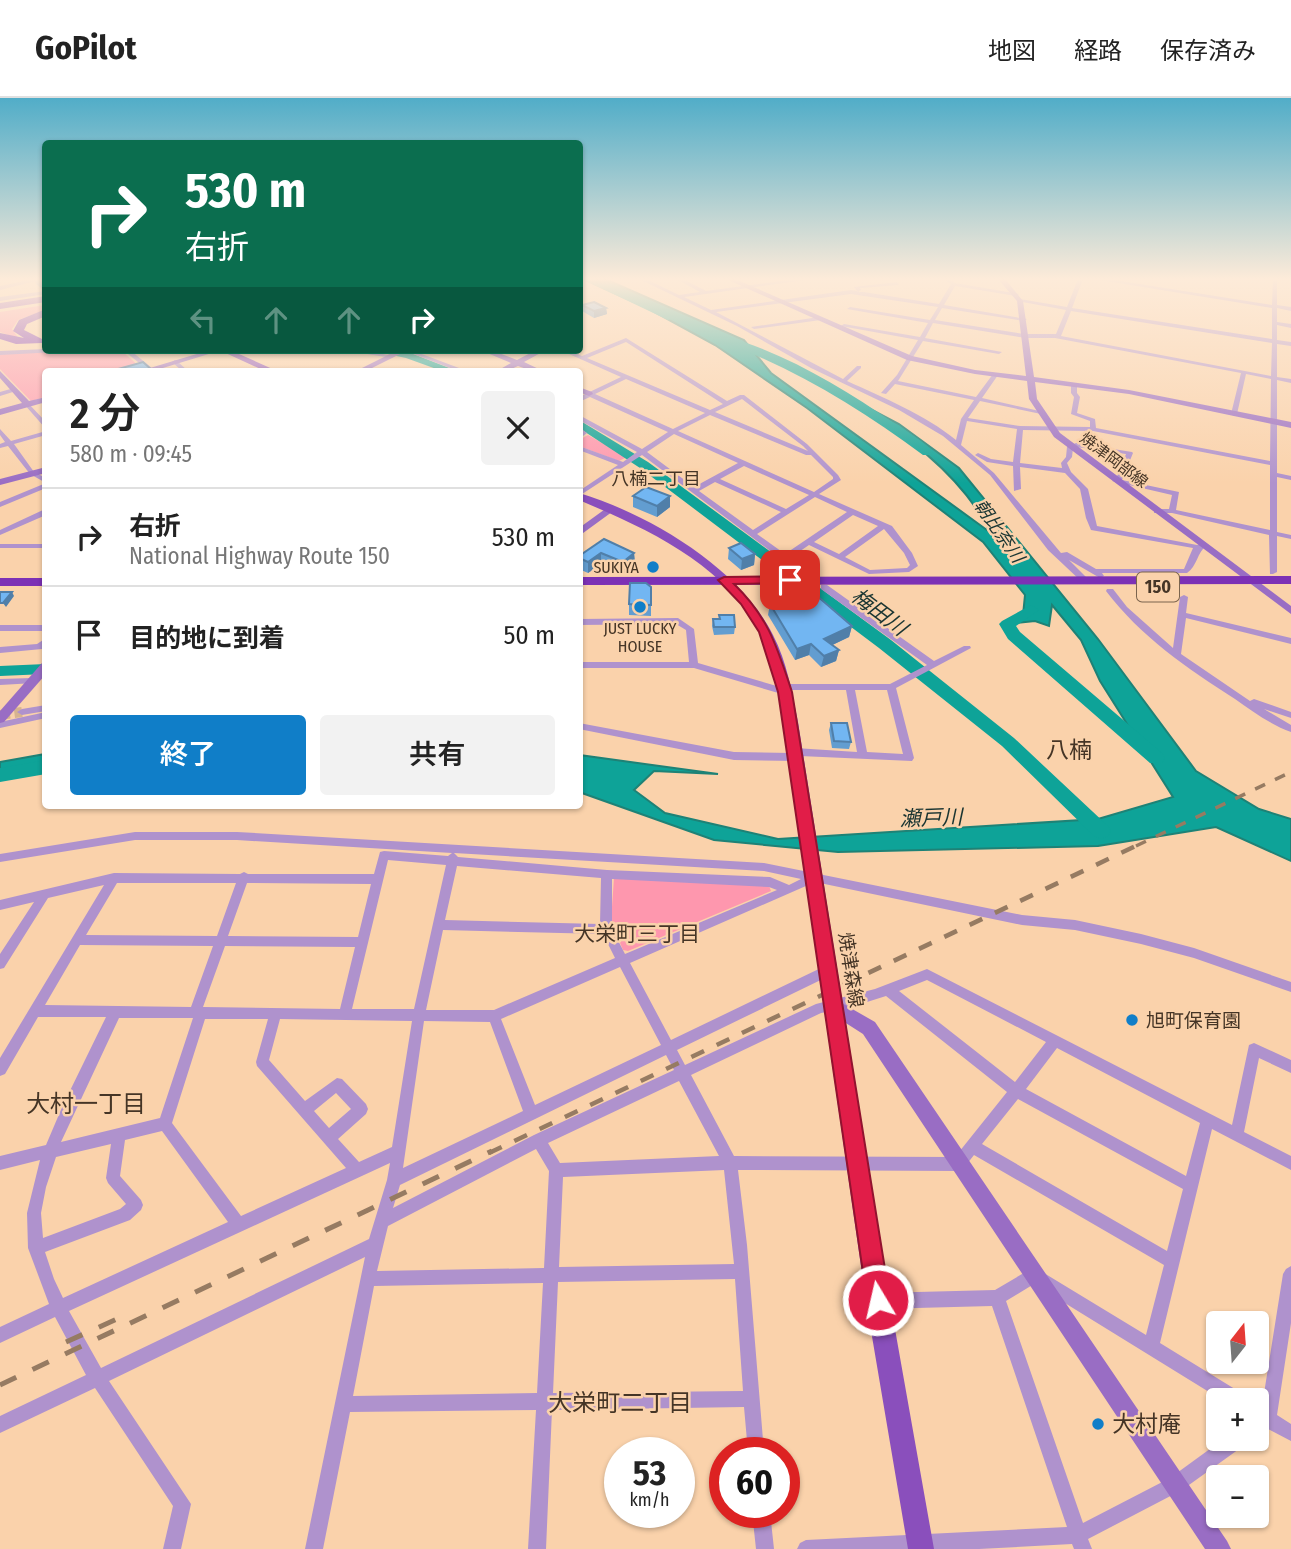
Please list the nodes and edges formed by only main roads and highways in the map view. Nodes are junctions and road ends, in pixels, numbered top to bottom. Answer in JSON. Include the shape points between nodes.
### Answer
{"nodes":[{"id":1,"x":231,"y":354,"type":"edge"},
{"id":2,"x":266,"y":368,"type":"edge"},
{"id":3,"x":583,"y":497,"type":"edge"},
{"id":4,"x":1291,"y":580,"type":"edge"},
{"id":5,"x":583,"y":581,"type":"edge"},
{"id":6,"x":0,"y":582,"type":"edge"},
{"id":7,"x":42,"y":582,"type":"edge"},
{"id":8,"x":728,"y":584,"type":"junction"},
{"id":9,"x":1254,"y":584,"type":"junction"},
{"id":10,"x":1291,"y":587,"type":"edge"},
{"id":11,"x":583,"y":588,"type":"edge"},
{"id":12,"x":0,"y":589,"type":"edge"},
{"id":13,"x":42,"y":589,"type":"edge"},
{"id":14,"x":920,"y":1545,"type":"edge"}],
"edges":[{"from":1,"to":2,"type":"main road"},
{"from":3,"to":8,"type":"main road","name":"焼津森線","via":[[674,542]]},
{"from":4,"to":9,"type":"highway","number":"150"},
{"from":5,"to":8,"type":"highway","number":"150"},
{"from":6,"to":7,"type":"highway"},
{"from":8,"to":9,"type":"highway","number":"150","via":[[1087,579]]},
{"from":8,"to":11,"type":"highway","number":"150"},
{"from":8,"to":14,"type":"main road","name":"焼津森線","via":[[765,632],[784,689]]},
{"from":9,"to":10,"type":"highway","number":"150"},
{"from":12,"to":13,"type":"highway"}]}
